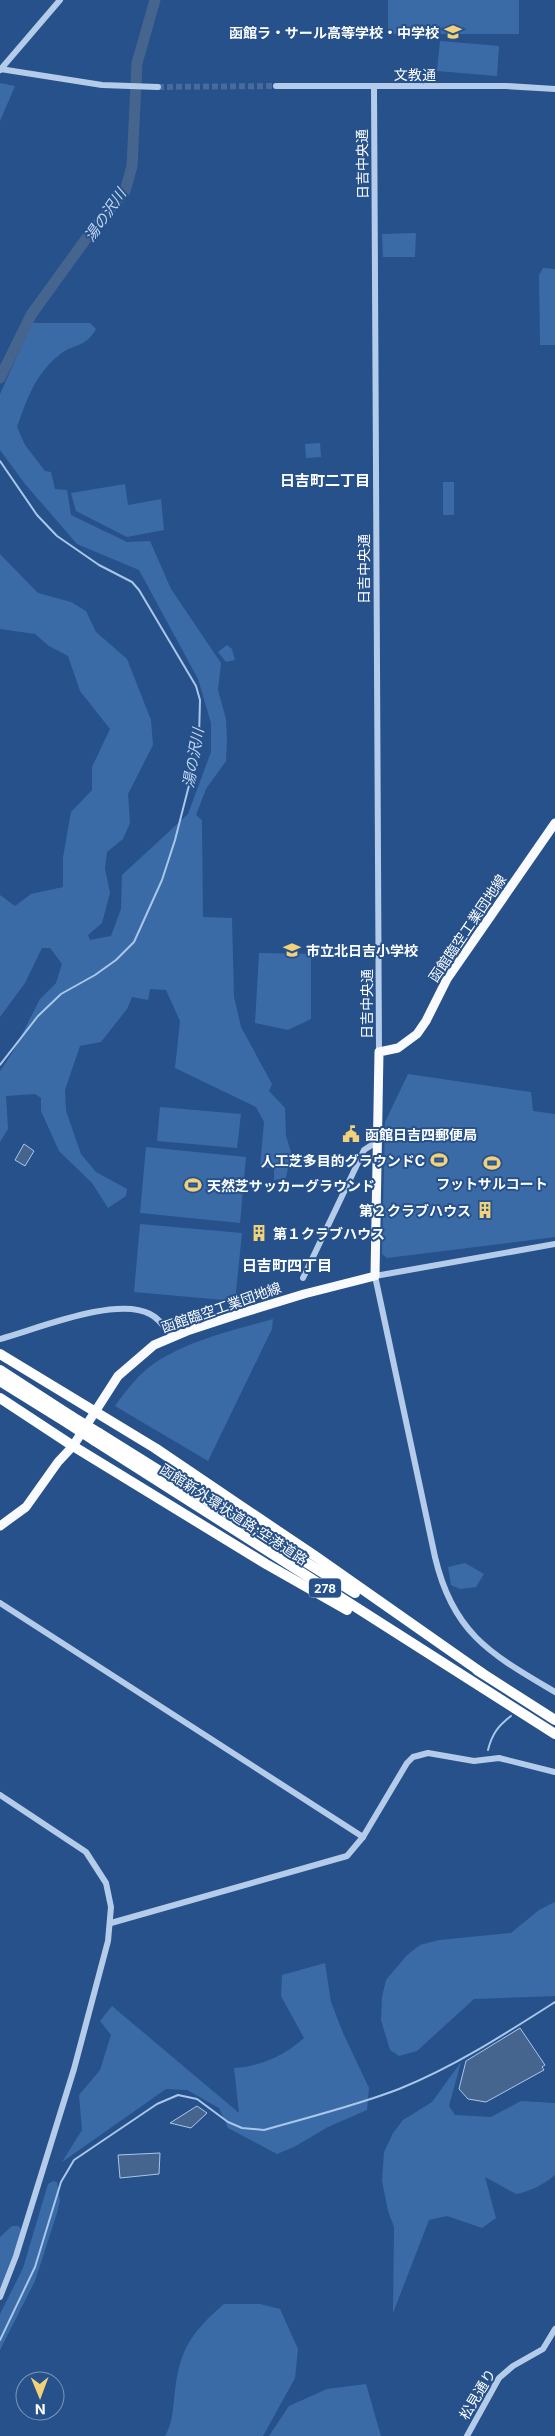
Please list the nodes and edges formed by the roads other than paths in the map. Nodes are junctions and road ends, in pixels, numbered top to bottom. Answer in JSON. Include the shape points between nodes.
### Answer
{"nodes":[{"id":1,"x":60,"y":0,"type":"edge"},
{"id":2,"x":0,"y":70,"type":"edge"},
{"id":3,"x":276,"y":86,"type":"tunnel mouth"},
{"id":4,"x":374,"y":86,"type":"junction"},
{"id":5,"x":158,"y":87,"type":"tunnel mouth"},
{"id":6,"x":555,"y":89,"type":"edge"},
{"id":7,"x":555,"y":823,"type":"edge"},
{"id":8,"x":379,"y":1052,"type":"junction"},
{"id":9,"x":378,"y":1142,"type":"junction"},
{"id":10,"x":555,"y":1244,"type":"edge"},
{"id":11,"x":375,"y":1276,"type":"junction"},
{"id":12,"x":303,"y":1278,"type":"dead end"},
{"id":13,"x":172,"y":1336,"type":"junction"},
{"id":14,"x":0,"y":1339,"type":"edge"},
{"id":15,"x":0,"y":1354,"type":"edge"},
{"id":16,"x":0,"y":1370,"type":"edge"},
{"id":17,"x":0,"y":1381,"type":"edge"},
{"id":18,"x":0,"y":1398,"type":"edge"},
{"id":19,"x":93,"y":1412,"type":"junction"},
{"id":20,"x":70,"y":1420,"type":"junction"},
{"id":21,"x":97,"y":1437,"type":"junction"},
{"id":22,"x":73,"y":1446,"type":"junction"},
{"id":23,"x":0,"y":1526,"type":"edge"},
{"id":24,"x":0,"y":1602,"type":"edge"},
{"id":25,"x":442,"y":1662,"type":"junction"},
{"id":26,"x":482,"y":1673,"type":"junction"},
{"id":27,"x":555,"y":1692,"type":"edge"},
{"id":28,"x":555,"y":1720,"type":"edge"},
{"id":29,"x":555,"y":1734,"type":"edge"},
{"id":30,"x":555,"y":1772,"type":"edge"},
{"id":31,"x":0,"y":1795,"type":"edge"},
{"id":32,"x":363,"y":1837,"type":"junction"},
{"id":33,"x":111,"y":1923,"type":"junction"},
{"id":34,"x":0,"y":2296,"type":"edge"},
{"id":35,"x":555,"y":2329,"type":"edge"},
{"id":36,"x":467,"y":2436,"type":"edge"}],
"edges":[{"from":1,"to":2,"type":"street"},
{"from":2,"to":5,"type":"street","via":[[102,85]]},
{"from":3,"to":4,"type":"street","name":"文教通"},
{"from":4,"to":6,"type":"street","name":"文教通"},
{"from":4,"to":8,"type":"street","name":"日吉中央通"},
{"from":7,"to":8,"type":"main road","name":"函館臨空工業団地線","via":[[446,979],[417,1034],[398,1048]]},
{"from":8,"to":9,"type":"main road"},
{"from":9,"to":11,"type":"main road"},
{"from":9,"to":12,"type":"street","via":[[364,1150]]},
{"from":10,"to":11,"type":"street"},
{"from":11,"to":13,"type":"main road","name":"函館臨空工業団地線","via":[[304,1294]]},
{"from":11,"to":27,"type":"street","via":[[446,1595],[459,1618],[484,1647]]},
{"from":13,"to":14,"type":"street","via":[[150,1314],[120,1308],[101,1310]]},
{"from":13,"to":19,"type":"main road","name":"函館臨空工業団地線","via":[[154,1345],[118,1376]]},
{"from":15,"to":19,"type":"highway"},
{"from":16,"to":20,"type":"highway","name":"函館新外環状道路;空港道路","number":"278"},
{"from":17,"to":20,"type":"highway","name":"函館新外環状道路;空港道路","number":"278"},
{"from":18,"to":22,"type":"highway"},
{"from":19,"to":22,"type":"main road","name":"函館臨空工業団地線"},
{"from":19,"to":26,"type":"highway","via":[[155,1448]]},
{"from":20,"to":21,"type":"highway","name":"函館新外環状道路;空港道路","number":"278","bridge":true},
{"from":21,"to":25,"type":"highway","name":"函館新外環状道路;空港道路","number":"278"},
{"from":21,"to":26,"type":"highway","name":"函館新外環状道路;空港道路","number":"278"},
{"from":22,"to":23,"type":"main road","name":"函館臨空工業団地線","via":[[26,1507]]},
{"from":22,"to":25,"type":"highway","via":[[266,1564]]},
{"from":24,"to":32,"type":"street"},
{"from":25,"to":29,"type":"highway","name":"函館新外環状道路;空港道路","number":"278"},
{"from":26,"to":28,"type":"highway","name":"函館新外環状道路;空港道路","number":"278"},
{"from":30,"to":32,"type":"street","via":[[499,1758],[474,1761],[428,1753],[413,1757]]},
{"from":31,"to":33,"type":"street","via":[[86,1852],[108,1887]]},
{"from":32,"to":33,"type":"street","via":[[353,1852],[338,1860]]},
{"from":33,"to":34,"type":"street","via":[[74,2069],[16,2256]]},
{"from":35,"to":36,"type":"street","name":"松見通り","via":[[543,2349],[498,2378]]}]}
